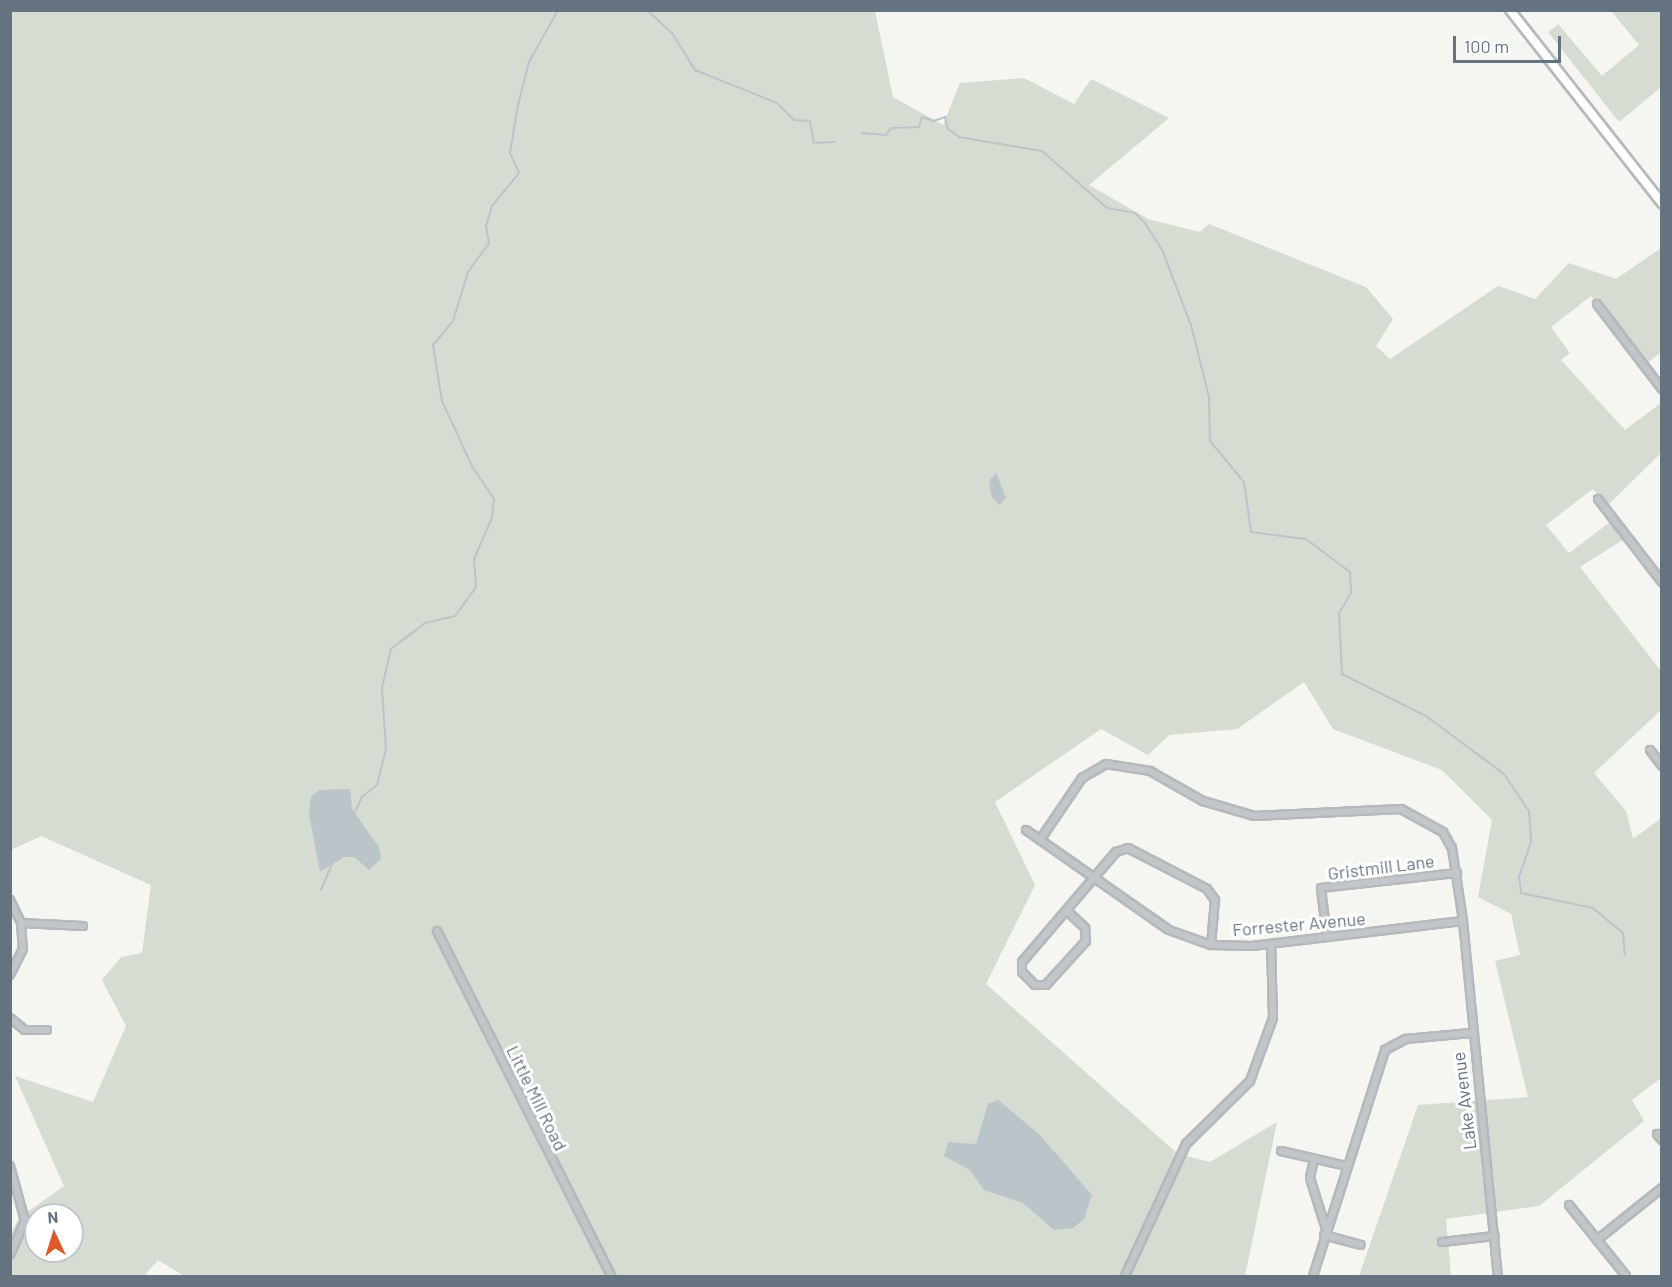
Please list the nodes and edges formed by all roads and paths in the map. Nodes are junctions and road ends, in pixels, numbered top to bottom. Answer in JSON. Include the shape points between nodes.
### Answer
{"nodes":[{"id":1,"x":1510,"y":10,"type":"edge"},
{"id":2,"x":1662,"y":203,"type":"edge"},
{"id":3,"x":1597,"y":304,"type":"dead end"},
{"id":4,"x":1662,"y":389,"type":"edge"},
{"id":5,"x":1598,"y":499,"type":"dead end"},
{"id":6,"x":1662,"y":582,"type":"edge"},
{"id":7,"x":1650,"y":750,"type":"dead end"},
{"id":8,"x":1662,"y":766,"type":"edge"},
{"id":9,"x":1026,"y":830,"type":"dead end"},
{"id":10,"x":1040,"y":840,"type":"junction"},
{"id":11,"x":1457,"y":873,"type":"junction"},
{"id":12,"x":1095,"y":880,"type":"junction"},
{"id":13,"x":10,"y":900,"type":"edge"},
{"id":14,"x":1067,"y":911,"type":"junction"},
{"id":15,"x":1463,"y":921,"type":"junction"},
{"id":16,"x":21,"y":923,"type":"junction"},
{"id":17,"x":83,"y":926,"type":"dead end"},
{"id":18,"x":437,"y":931,"type":"dead end"},
{"id":19,"x":1327,"y":937,"type":"junction"},
{"id":20,"x":1271,"y":944,"type":"junction"},
{"id":21,"x":1211,"y":945,"type":"junction"},
{"id":22,"x":10,"y":975,"type":"edge"},
{"id":23,"x":10,"y":1018,"type":"edge"},
{"id":24,"x":47,"y":1030,"type":"dead end"},
{"id":25,"x":1471,"y":1033,"type":"junction"},
{"id":26,"x":1281,"y":1151,"type":"dead end"},
{"id":27,"x":1314,"y":1160,"type":"junction"},
{"id":28,"x":10,"y":1166,"type":"edge"},
{"id":29,"x":1347,"y":1166,"type":"junction"},
{"id":30,"x":1662,"y":1188,"type":"edge"},
{"id":31,"x":1569,"y":1205,"type":"dead end"},
{"id":32,"x":1325,"y":1232,"type":"junction"},
{"id":33,"x":1495,"y":1236,"type":"junction"},
{"id":34,"x":1597,"y":1240,"type":"junction"},
{"id":35,"x":1442,"y":1242,"type":"dead end"},
{"id":36,"x":1361,"y":1245,"type":"dead end"},
{"id":37,"x":10,"y":1254,"type":"edge"},
{"id":38,"x":611,"y":1276,"type":"edge"},
{"id":39,"x":1125,"y":1276,"type":"edge"},
{"id":40,"x":1313,"y":1276,"type":"edge"},
{"id":41,"x":1498,"y":1276,"type":"edge"},
{"id":42,"x":1626,"y":1276,"type":"edge"}],
"edges":[{"from":1,"to":2,"type":"street"},
{"from":3,"to":4,"type":"street"},
{"from":5,"to":6,"type":"street"},
{"from":7,"to":8,"type":"street"},
{"from":9,"to":10,"type":"street","name":"Forrester Avenue"},
{"from":10,"to":11,"type":"street","name":"Lake Avenue","via":[[1082,778],[1106,764],[1127,764],[1203,801],[1254,816],[1401,809],[1443,832]]},
{"from":10,"to":12,"type":"street","name":"Forrester Avenue"},
{"from":11,"to":15,"type":"street","name":"Lake Avenue"},
{"from":11,"to":19,"type":"street","name":"Gristmill Lane","via":[[1321,888]]},
{"from":12,"to":14,"type":"street"},
{"from":12,"to":21,"type":"street","name":"Forrester Avenue","via":[[1169,930]]},
{"from":12,"to":21,"type":"street","via":[[1116,852],[1128,848],[1174,868],[1215,900]]},
{"from":13,"to":16,"type":"street"},
{"from":14,"to":14,"type":"street","via":[[1022,962],[1023,972],[1035,985],[1046,986],[1086,941],[1085,928]]},
{"from":15,"to":19,"type":"street","name":"Forrester Avenue"},
{"from":15,"to":25,"type":"street","name":"Lake Avenue"},
{"from":16,"to":17,"type":"street","via":[[71,922]]},
{"from":16,"to":22,"type":"street","via":[[22,953]]},
{"from":18,"to":38,"type":"street","name":"Little Mill Road"},
{"from":19,"to":20,"type":"street","name":"Forrester Avenue"},
{"from":20,"to":21,"type":"street","name":"Forrester Avenue"},
{"from":20,"to":39,"type":"street","via":[[1273,1018],[1250,1081],[1186,1144]]},
{"from":23,"to":24,"type":"street","via":[[25,1030]]},
{"from":25,"to":29,"type":"street","via":[[1406,1039],[1385,1050]]},
{"from":25,"to":33,"type":"street","name":"Lake Avenue"},
{"from":26,"to":27,"type":"street"},
{"from":27,"to":29,"type":"street"},
{"from":27,"to":32,"type":"street","via":[[1310,1178]]},
{"from":28,"to":37,"type":"street","via":[[25,1221]]},
{"from":29,"to":32,"type":"street"},
{"from":30,"to":34,"type":"street"},
{"from":31,"to":34,"type":"street"},
{"from":32,"to":36,"type":"street"},
{"from":32,"to":40,"type":"street"},
{"from":33,"to":35,"type":"street"},
{"from":33,"to":41,"type":"street","name":"Lake Avenue"},
{"from":34,"to":42,"type":"street"}]}
